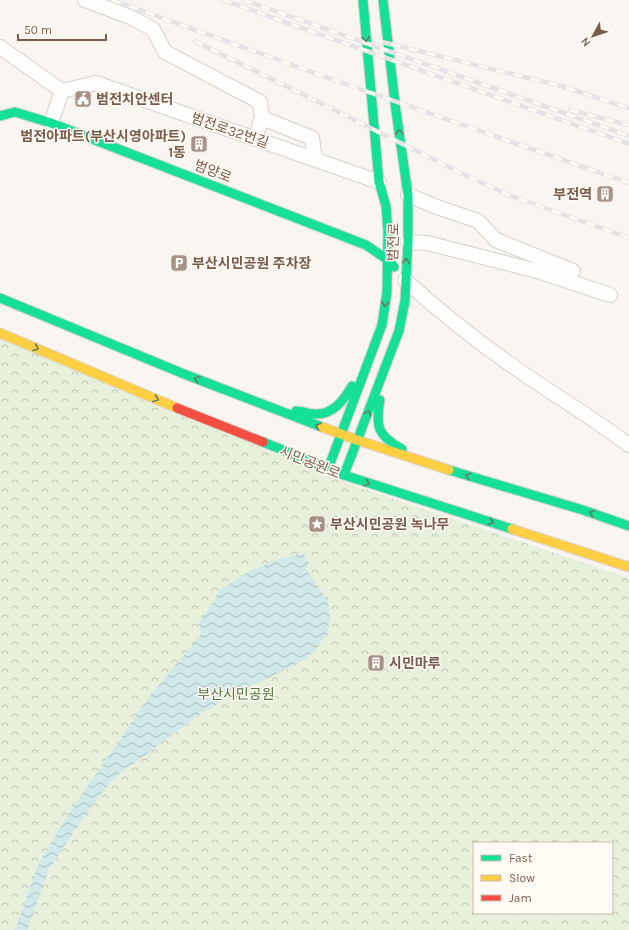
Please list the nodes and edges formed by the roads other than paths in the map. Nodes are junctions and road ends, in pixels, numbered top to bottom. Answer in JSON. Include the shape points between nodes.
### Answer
{"nodes":[{"id":1,"x":85,"y":0,"type":"edge"},
{"id":2,"x":363,"y":0,"type":"edge"},
{"id":3,"x":383,"y":0,"type":"edge"},
{"id":4,"x":0,"y":47,"type":"edge"},
{"id":5,"x":62,"y":91,"type":"junction"},
{"id":6,"x":0,"y":116,"type":"edge"},
{"id":7,"x":262,"y":118,"type":"junction"},
{"id":8,"x":51,"y":123,"type":"junction"},
{"id":9,"x":255,"y":138,"type":"junction"},
{"id":10,"x":315,"y":159,"type":"junction"},
{"id":11,"x":379,"y":182,"type":"junction"},
{"id":12,"x":408,"y":195,"type":"junction"},
{"id":13,"x":408,"y":242,"type":"junction"},
{"id":14,"x":388,"y":260,"type":"junction"},
{"id":15,"x":573,"y":271,"type":"dead end"},
{"id":16,"x":405,"y":280,"type":"junction"},
{"id":17,"x":610,"y":295,"type":"dead end"},
{"id":18,"x":0,"y":298,"type":"edge"},
{"id":19,"x":0,"y":333,"type":"edge"},
{"id":20,"x":366,"y":370,"type":"junction"},
{"id":21,"x":378,"y":384,"type":"junction"},
{"id":22,"x":285,"y":413,"type":"junction"},
{"id":23,"x":341,"y":435,"type":"junction"},
{"id":24,"x":356,"y":440,"type":"junction"},
{"id":25,"x":629,"y":445,"type":"edge"},
{"id":26,"x":418,"y":460,"type":"junction"},
{"id":27,"x":328,"y":469,"type":"junction"},
{"id":28,"x":344,"y":475,"type":"junction"},
{"id":29,"x":629,"y":526,"type":"edge"},
{"id":30,"x":629,"y":567,"type":"edge"}],
"edges":[{"from":1,"to":7,"type":"street","via":[[130,17],[153,29],[165,52],[260,102]]},
{"from":2,"to":11,"type":"main road","name":"범전로","one_way":true},
{"from":12,"to":3,"type":"main road","name":"범전로","one_way":true},
{"from":4,"to":5,"type":"street"},
{"from":5,"to":8,"type":"street"},
{"from":5,"to":9,"type":"street","name":"범전로32번길","via":[[96,83]]},
{"from":6,"to":8,"type":"main road","name":"범양로","via":[[15,112]]},
{"from":7,"to":9,"type":"street"},
{"from":7,"to":10,"type":"street","via":[[312,138]]},
{"from":8,"to":14,"type":"main road","name":"범양로","via":[[366,245]]},
{"from":9,"to":10,"type":"street","name":"범전로32번길"},
{"from":10,"to":11,"type":"street","name":"범전로32번길"},
{"from":11,"to":14,"type":"main road","name":"범전로","via":[[386,206]]},
{"from":12,"to":13,"type":"main road","name":"범전로"},
{"from":12,"to":15,"type":"street","via":[[478,221],[496,240]]},
{"from":16,"to":13,"type":"main road","name":"범전로","one_way":true},
{"from":13,"to":17,"type":"street","via":[[427,243],[541,272]]},
{"from":14,"to":16,"type":"main road","name":"범양로"},
{"from":14,"to":20,"type":"main road","name":"범전로","one_way":true,"via":[[382,325]]},
{"from":16,"to":21,"type":"main road","name":"범전로","via":[[405,300],[399,331]]},
{"from":16,"to":25,"type":"street","via":[[436,309],[516,369]]},
{"from":22,"to":18,"type":"main road","one_way":true},
{"from":19,"to":27,"type":"main road","name":"시민공원로","one_way":true},
{"from":20,"to":22,"type":"main road","via":[[354,381],[343,401],[332,410],[317,414],[301,411]]},
{"from":20,"to":23,"type":"main road","name":"범전로"},
{"from":24,"to":21,"type":"main road","name":"범전로","one_way":true},
{"from":21,"to":26,"type":"main road","via":[[380,400],[376,415],[377,427],[392,444]]},
{"from":23,"to":22,"type":"main road","one_way":true},
{"from":23,"to":24,"type":"main road"},
{"from":23,"to":27,"type":"main road","name":"범전로"},
{"from":24,"to":26,"type":"main road"},
{"from":24,"to":28,"type":"main road","name":"범전로"},
{"from":29,"to":26,"type":"main road","one_way":true},
{"from":27,"to":28,"type":"main road","name":"시민공원로"},
{"from":28,"to":30,"type":"main road","name":"시민공원로","one_way":true}]}
